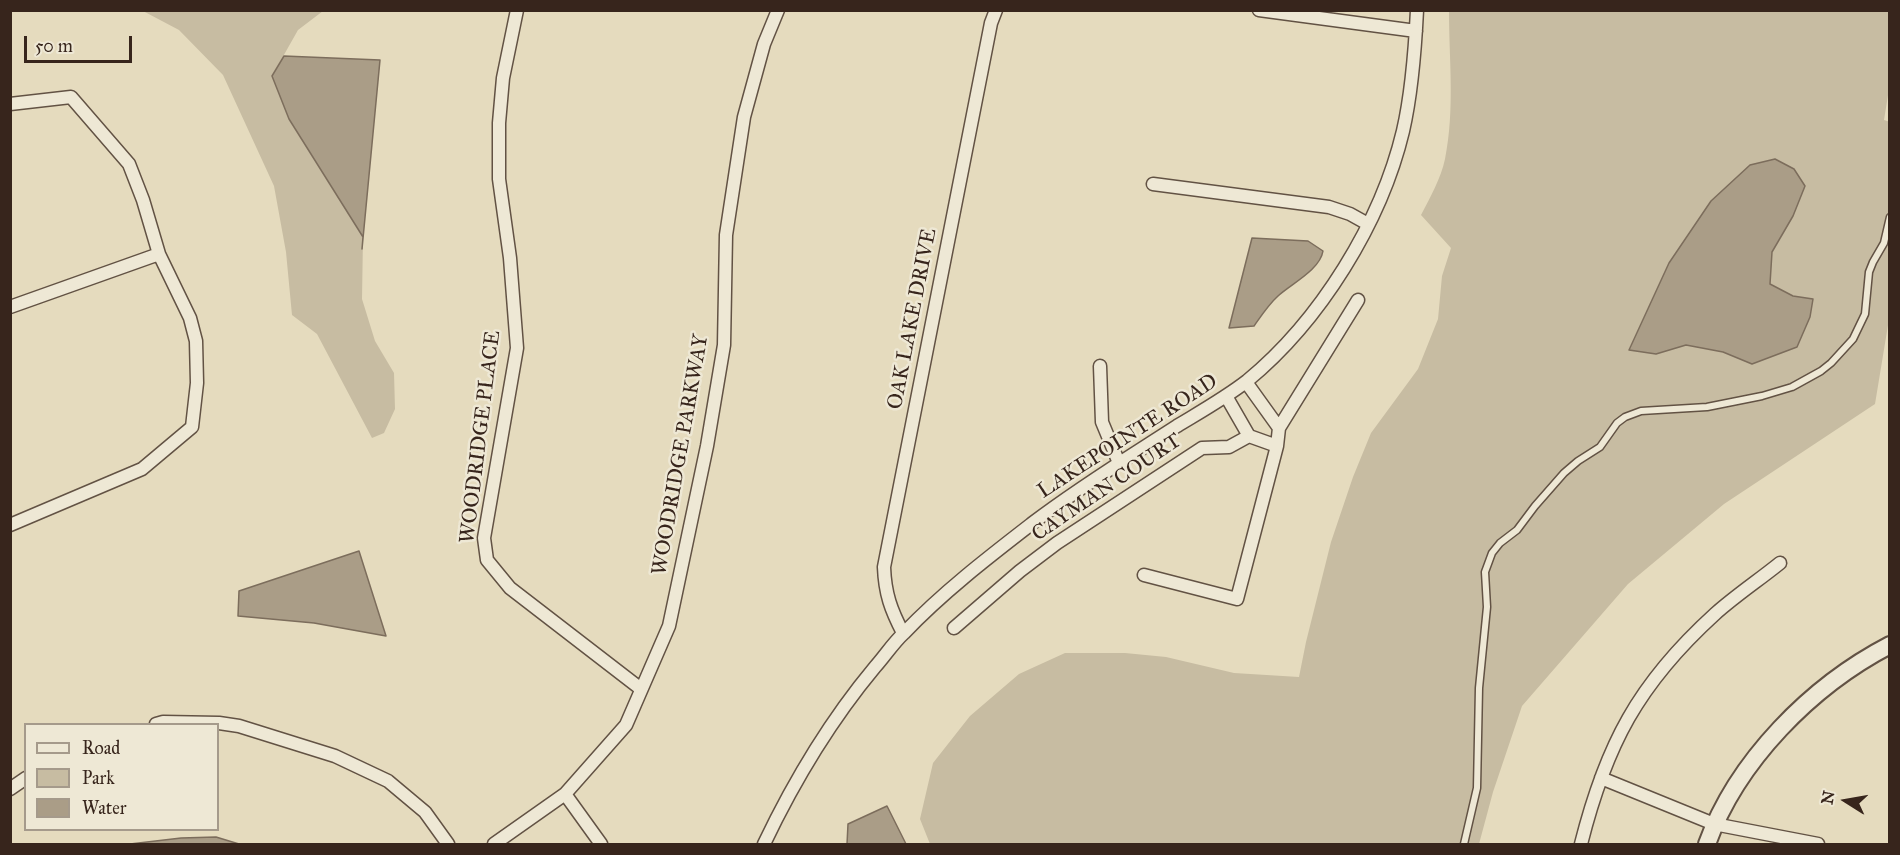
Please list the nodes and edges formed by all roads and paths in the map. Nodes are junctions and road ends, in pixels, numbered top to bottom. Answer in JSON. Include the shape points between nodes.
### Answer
{"nodes":[{"id":1,"x":517,"y":10,"type":"edge"},
{"id":2,"x":778,"y":10,"type":"edge"},
{"id":3,"x":996,"y":10,"type":"edge"},
{"id":4,"x":1259,"y":10,"type":"edge"},
{"id":5,"x":1418,"y":10,"type":"edge"},
{"id":6,"x":1416,"y":31,"type":"junction"},
{"id":7,"x":10,"y":104,"type":"edge"},
{"id":8,"x":1154,"y":184,"type":"dead end"},
{"id":9,"x":1890,"y":217,"type":"edge"},
{"id":10,"x":1368,"y":224,"type":"junction"},
{"id":11,"x":159,"y":254,"type":"junction"},
{"id":12,"x":1358,"y":300,"type":"dead end"},
{"id":13,"x":10,"y":308,"type":"edge"},
{"id":14,"x":1100,"y":366,"type":"dead end"},
{"id":15,"x":1246,"y":382,"type":"junction"},
{"id":16,"x":1226,"y":396,"type":"junction"},
{"id":17,"x":1279,"y":428,"type":"junction"},
{"id":18,"x":1249,"y":436,"type":"junction"},
{"id":19,"x":1278,"y":446,"type":"junction"},
{"id":20,"x":1119,"y":463,"type":"junction"},
{"id":21,"x":10,"y":525,"type":"edge"},
{"id":22,"x":1780,"y":563,"type":"dead end"},
{"id":23,"x":1144,"y":575,"type":"dead end"},
{"id":24,"x":954,"y":628,"type":"dead end"},
{"id":25,"x":903,"y":633,"type":"junction"},
{"id":26,"x":1890,"y":645,"type":"edge"},
{"id":27,"x":641,"y":689,"type":"junction"},
{"id":28,"x":160,"y":723,"type":"edge"},
{"id":29,"x":196,"y":723,"type":"edge"},
{"id":30,"x":219,"y":724,"type":"edge"},
{"id":31,"x":1601,"y":778,"type":"junction"},
{"id":32,"x":24,"y":779,"type":"edge"},
{"id":33,"x":10,"y":789,"type":"edge"},
{"id":34,"x":565,"y":794,"type":"junction"},
{"id":35,"x":1714,"y":824,"type":"junction"},
{"id":36,"x":448,"y":844,"type":"edge"},
{"id":37,"x":494,"y":844,"type":"edge"},
{"id":38,"x":601,"y":844,"type":"edge"},
{"id":39,"x":764,"y":844,"type":"edge"},
{"id":40,"x":1464,"y":844,"type":"edge"},
{"id":41,"x":1581,"y":844,"type":"edge"},
{"id":42,"x":1707,"y":844,"type":"edge"},
{"id":43,"x":1818,"y":844,"type":"edge"}],
"edges":[{"from":1,"to":27,"type":"street","name":"WOODRIDGE PLACE","via":[[503,78],[499,179],[517,348],[484,538],[487,560],[510,588]]},
{"from":2,"to":27,"type":"street","name":"WOODRIDGE PARKWAY","via":[[764,44],[744,117],[726,235],[724,345],[707,446],[669,626]]},
{"from":3,"to":25,"type":"street","name":"OAK LAKE DRIVE","via":[[884,567],[885,588]]},
{"from":4,"to":6,"type":"street"},
{"from":5,"to":6,"type":"street","name":"LAKEPOINTE ROAD"},
{"from":6,"to":10,"type":"street","name":"LAKEPOINTE ROAD","via":[[1403,133]]},
{"from":7,"to":11,"type":"street","via":[[70,98],[129,164]]},
{"from":8,"to":10,"type":"street","via":[[1329,207]]},
{"from":9,"to":40,"type":"lane","via":[[1884,243],[1869,272],[1865,314],[1852,339],[1831,363],[1792,387],[1762,396],[1707,407],[1641,411],[1625,417],[1600,447],[1564,472],[1492,554],[1485,572],[1487,607],[1479,688],[1477,788]]},
{"from":10,"to":15,"type":"street","name":"LAKEPOINTE ROAD","via":[[1335,283],[1290,340]]},
{"from":11,"to":13,"type":"street"},
{"from":11,"to":21,"type":"street","via":[[190,318],[196,341],[192,427],[142,470]]},
{"from":12,"to":17,"type":"street"},
{"from":14,"to":20,"type":"street","via":[[1102,422]]},
{"from":15,"to":16,"type":"street","name":"LAKEPOINTE ROAD"},
{"from":15,"to":17,"type":"street"},
{"from":16,"to":18,"type":"street"},
{"from":16,"to":20,"type":"street","name":"LAKEPOINTE ROAD"},
{"from":17,"to":19,"type":"street"},
{"from":18,"to":19,"type":"street"},
{"from":18,"to":24,"type":"street","name":"CAYMAN COURT","via":[[1229,447],[1202,448],[1056,543]]},
{"from":19,"to":23,"type":"street","via":[[1237,599]]},
{"from":20,"to":25,"type":"street","name":"LAKEPOINTE ROAD","via":[[1037,520]]},
{"from":22,"to":31,"type":"street","via":[[1717,612],[1666,663],[1628,717]]},
{"from":25,"to":39,"type":"street","name":"LAKEPOINTE ROAD","via":[[828,730]]},
{"from":26,"to":35,"type":"street","via":[[1828,684],[1790,718],[1743,776]]},
{"from":27,"to":34,"type":"street","name":"WOODRIDGE PARKWAY","via":[[626,725]]},
{"from":28,"to":29,"type":"street"},
{"from":30,"to":36,"type":"street","via":[[335,756],[388,781],[425,812]]},
{"from":31,"to":35,"type":"street"},
{"from":31,"to":41,"type":"street"},
{"from":32,"to":33,"type":"street"},
{"from":34,"to":37,"type":"street","name":"WOODRIDGE PARKWAY"},
{"from":34,"to":38,"type":"street"},
{"from":35,"to":42,"type":"street"},
{"from":35,"to":43,"type":"street"}]}
